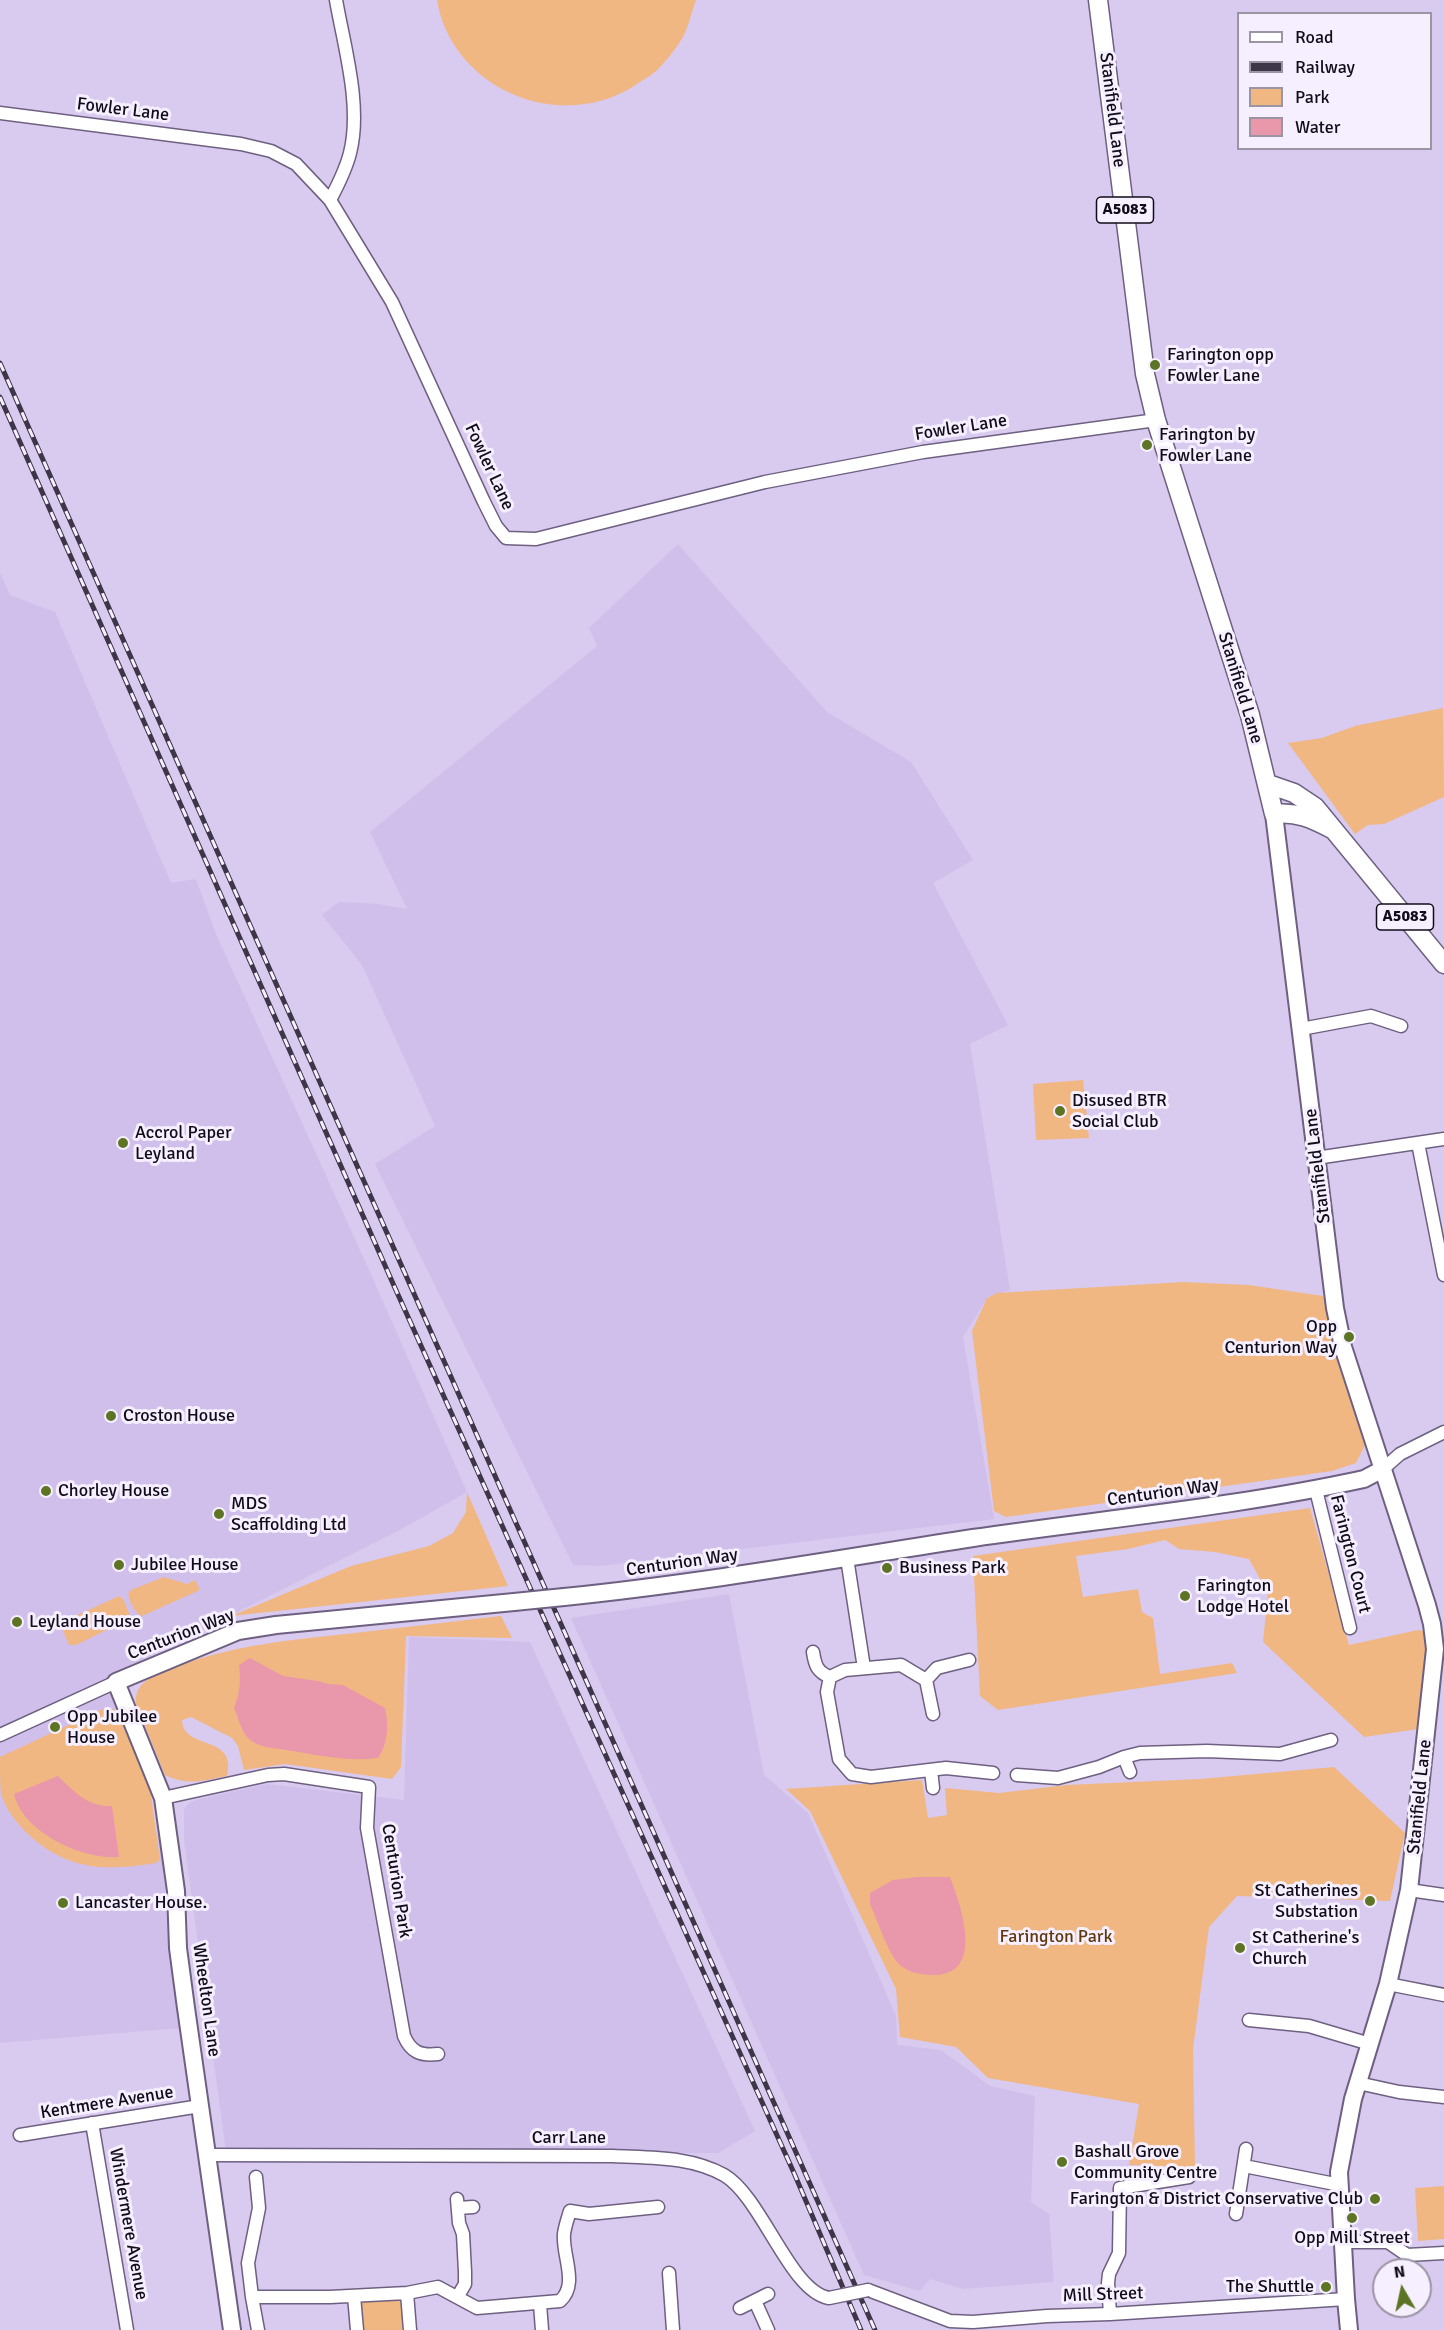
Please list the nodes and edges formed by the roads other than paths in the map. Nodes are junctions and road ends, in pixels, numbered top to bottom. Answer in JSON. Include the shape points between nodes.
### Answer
{"nodes":[{"id":1,"x":336,"y":0,"type":"edge"},
{"id":2,"x":1098,"y":0,"type":"edge"},
{"id":3,"x":0,"y":113,"type":"edge"},
{"id":4,"x":330,"y":200,"type":"junction"},
{"id":5,"x":1156,"y":420,"type":"junction"},
{"id":6,"x":1268,"y":784,"type":"junction"},
{"id":7,"x":1274,"y":814,"type":"junction"},
{"id":8,"x":1332,"y":829,"type":"junction"},
{"id":9,"x":1444,"y":963,"type":"edge"},
{"id":10,"x":1401,"y":1026,"type":"dead end"},
{"id":11,"x":1301,"y":1029,"type":"junction"},
{"id":12,"x":1444,"y":1138,"type":"edge"},
{"id":13,"x":1418,"y":1143,"type":"junction"},
{"id":14,"x":1316,"y":1158,"type":"junction"},
{"id":15,"x":1444,"y":1275,"type":"edge"},
{"id":16,"x":1444,"y":1432,"type":"edge"},
{"id":17,"x":1383,"y":1469,"type":"junction"},
{"id":18,"x":1316,"y":1490,"type":"junction"},
{"id":19,"x":847,"y":1558,"type":"junction"},
{"id":20,"x":1350,"y":1628,"type":"dead end"},
{"id":21,"x":813,"y":1652,"type":"dead end"},
{"id":22,"x":969,"y":1660,"type":"dead end"},
{"id":23,"x":864,"y":1668,"type":"junction"},
{"id":24,"x":830,"y":1677,"type":"junction"},
{"id":25,"x":926,"y":1680,"type":"junction"},
{"id":26,"x":116,"y":1682,"type":"junction"},
{"id":27,"x":933,"y":1714,"type":"dead end"},
{"id":28,"x":0,"y":1735,"type":"edge"},
{"id":29,"x":1332,"y":1740,"type":"dead end"},
{"id":30,"x":1124,"y":1757,"type":"junction"},
{"id":31,"x":931,"y":1770,"type":"junction"},
{"id":32,"x":1130,"y":1772,"type":"dead end"},
{"id":33,"x":993,"y":1773,"type":"dead end"},
{"id":34,"x":1017,"y":1774,"type":"dead end"},
{"id":35,"x":933,"y":1788,"type":"dead end"},
{"id":36,"x":163,"y":1798,"type":"junction"},
{"id":37,"x":1409,"y":1890,"type":"junction"},
{"id":38,"x":1444,"y":1895,"type":"edge"},
{"id":39,"x":1388,"y":1984,"type":"junction"},
{"id":40,"x":1444,"y":1995,"type":"edge"},
{"id":41,"x":1250,"y":2020,"type":"dead end"},
{"id":42,"x":1370,"y":2044,"type":"junction"},
{"id":43,"x":438,"y":2054,"type":"dead end"},
{"id":44,"x":1358,"y":2083,"type":"junction"},
{"id":45,"x":1444,"y":2097,"type":"edge"},
{"id":46,"x":200,"y":2106,"type":"junction"},
{"id":47,"x":92,"y":2123,"type":"junction"},
{"id":48,"x":20,"y":2135,"type":"dead end"},
{"id":49,"x":1246,"y":2149,"type":"dead end"},
{"id":50,"x":206,"y":2155,"type":"junction"},
{"id":51,"x":1244,"y":2166,"type":"junction"},
{"id":52,"x":256,"y":2177,"type":"dead end"},
{"id":53,"x":1189,"y":2177,"type":"dead end"},
{"id":54,"x":1340,"y":2185,"type":"junction"},
{"id":55,"x":473,"y":2207,"type":"dead end"},
{"id":56,"x":658,"y":2207,"type":"dead end"},
{"id":57,"x":1236,"y":2214,"type":"dead end"},
{"id":58,"x":1342,"y":2242,"type":"junction"},
{"id":59,"x":1444,"y":2253,"type":"edge"},
{"id":60,"x":669,"y":2273,"type":"dead end"},
{"id":61,"x":868,"y":2290,"type":"joint"},
{"id":62,"x":407,"y":2293,"type":"junction"},
{"id":63,"x":768,"y":2294,"type":"dead end"},
{"id":64,"x":354,"y":2296,"type":"junction"},
{"id":65,"x":458,"y":2296,"type":"junction"},
{"id":66,"x":252,"y":2297,"type":"junction"},
{"id":67,"x":1346,"y":2299,"type":"junction"},
{"id":68,"x":755,"y":2301,"type":"junction"},
{"id":69,"x":540,"y":2304,"type":"junction"},
{"id":70,"x":740,"y":2308,"type":"dead end"},
{"id":71,"x":1110,"y":2314,"type":"junction"},
{"id":72,"x":950,"y":2325,"type":"edge"},
{"id":73,"x":128,"y":2330,"type":"edge"},
{"id":74,"x":232,"y":2330,"type":"edge"},
{"id":75,"x":258,"y":2330,"type":"edge"},
{"id":76,"x":357,"y":2330,"type":"edge"},
{"id":77,"x":410,"y":2330,"type":"edge"},
{"id":78,"x":542,"y":2330,"type":"edge"},
{"id":79,"x":673,"y":2330,"type":"edge"},
{"id":80,"x":768,"y":2330,"type":"edge"},
{"id":81,"x":1349,"y":2330,"type":"edge"}],
"edges":[{"from":1,"to":4,"type":"street","via":[[354,118],[351,153]]},
{"from":2,"to":5,"type":"main road","name":"Stanifield Lane","number":"A5083","via":[[1145,374]]},
{"from":3,"to":4,"type":"street","name":"Fowler Lane","via":[[271,151],[296,164]]},
{"from":4,"to":5,"type":"street","name":"Fowler Lane","via":[[389,296],[484,502],[506,538],[536,539],[765,482],[923,452]]},
{"from":5,"to":6,"type":"main road","name":"Stanifield Lane","number":"A5083","via":[[1250,715]]},
{"from":6,"to":7,"type":"main road","name":"Stanifield Lane","number":"A5083"},
{"from":6,"to":8,"type":"main road","number":"A5083","via":[[1305,799]]},
{"from":7,"to":8,"type":"main road","number":"A5083","via":[[1296,814]]},
{"from":7,"to":11,"type":"street","name":"Stanifield Lane"},
{"from":8,"to":9,"type":"main road","number":"A5083"},
{"from":10,"to":11,"type":"street","via":[[1371,1016]]},
{"from":11,"to":14,"type":"street","name":"Stanifield Lane"},
{"from":12,"to":13,"type":"street"},
{"from":13,"to":14,"type":"street"},
{"from":13,"to":15,"type":"street"},
{"from":14,"to":17,"type":"street","name":"Stanifield Lane","via":[[1343,1347]]},
{"from":16,"to":17,"type":"street","via":[[1400,1454]]},
{"from":17,"to":18,"type":"street","name":"Centurion Way","via":[[1364,1479]]},
{"from":17,"to":37,"type":"street","name":"Stanifield Lane","via":[[1427,1605],[1435,1648]]},
{"from":18,"to":19,"type":"street","name":"Centurion Way"},
{"from":18,"to":20,"type":"street","name":"Farington Court"},
{"from":19,"to":23,"type":"street"},
{"from":19,"to":26,"type":"street","name":"Centurion Way","bridge":true,"via":[[660,1586],[238,1631]]},
{"from":21,"to":24,"type":"street","via":[[815,1667]]},
{"from":22,"to":25,"type":"street","via":[[937,1668]]},
{"from":23,"to":24,"type":"street"},
{"from":23,"to":25,"type":"street","via":[[901,1665]]},
{"from":24,"to":31,"type":"street","via":[[827,1692],[839,1759],[845,1768],[852,1774],[871,1777]]},
{"from":25,"to":27,"type":"street"},
{"from":26,"to":28,"type":"street","name":"Centurion Way"},
{"from":26,"to":36,"type":"street","name":"Wheelton Lane"},
{"from":29,"to":30,"type":"street","via":[[1280,1754],[1196,1751]]},
{"from":30,"to":32,"type":"street"},
{"from":30,"to":34,"type":"street","via":[[1058,1778]]},
{"from":31,"to":33,"type":"street"},
{"from":31,"to":35,"type":"street"},
{"from":36,"to":43,"type":"street","name":"Centurion Park","via":[[285,1774],[369,1787],[367,1828],[404,2036],[410,2048],[419,2053]]},
{"from":36,"to":46,"type":"street","name":"Wheelton Lane"},
{"from":37,"to":38,"type":"street"},
{"from":37,"to":39,"type":"street","name":"Stanifield Lane"},
{"from":39,"to":40,"type":"street"},
{"from":39,"to":42,"type":"street","name":"Stanifield Lane"},
{"from":41,"to":42,"type":"street","via":[[1309,2026]]},
{"from":42,"to":44,"type":"street","name":"Stanifield Lane"},
{"from":44,"to":45,"type":"street"},
{"from":44,"to":54,"type":"street","name":"Stanifield Lane","via":[[1342,2151]]},
{"from":46,"to":47,"type":"street","name":"Kentmere Avenue"},
{"from":46,"to":50,"type":"street","name":"Wheelton Lane"},
{"from":47,"to":48,"type":"street","name":"Kentmere Avenue"},
{"from":47,"to":73,"type":"street","name":"Windermere Avenue"},
{"from":49,"to":51,"type":"street"},
{"from":50,"to":61,"type":"street","name":"Carr Lane","bridge":true,"via":[[676,2159],[727,2176],[757,2212],[803,2283],[819,2296],[829,2298]]},
{"from":50,"to":74,"type":"street","name":"Wheelton Lane"},
{"from":51,"to":54,"type":"street"},
{"from":51,"to":57,"type":"street"},
{"from":52,"to":66,"type":"street","via":[[259,2208],[248,2263]]},
{"from":53,"to":71,"type":"street","via":[[1120,2188],[1119,2253],[1108,2283]]},
{"from":54,"to":58,"type":"street","name":"Stanifield Lane"},
{"from":55,"to":65,"type":"street","via":[[458,2203],[465,2272],[465,2284]]},
{"from":56,"to":69,"type":"street","via":[[590,2214],[570,2211],[564,2234],[568,2290],[560,2301]]},
{"from":58,"to":59,"type":"street","via":[[1388,2242],[1407,2255]]},
{"from":58,"to":67,"type":"street","name":"Stanifield Lane"},
{"from":60,"to":79,"type":"street"},
{"from":61,"to":72,"type":"street","name":"Mill Street"},
{"from":62,"to":64,"type":"street"},
{"from":62,"to":65,"type":"street","via":[[438,2288]]},
{"from":62,"to":77,"type":"street"},
{"from":63,"to":68,"type":"street"},
{"from":64,"to":66,"type":"street"},
{"from":64,"to":76,"type":"street"},
{"from":65,"to":69,"type":"street","via":[[477,2308]]},
{"from":66,"to":75,"type":"street"},
{"from":67,"to":71,"type":"street","name":"Mill Street"},
{"from":67,"to":81,"type":"street","name":"Stanifield Lane"},
{"from":68,"to":70,"type":"street"},
{"from":68,"to":80,"type":"street"},
{"from":69,"to":78,"type":"street"},
{"from":71,"to":72,"type":"street","name":"Mill Street"}]}
